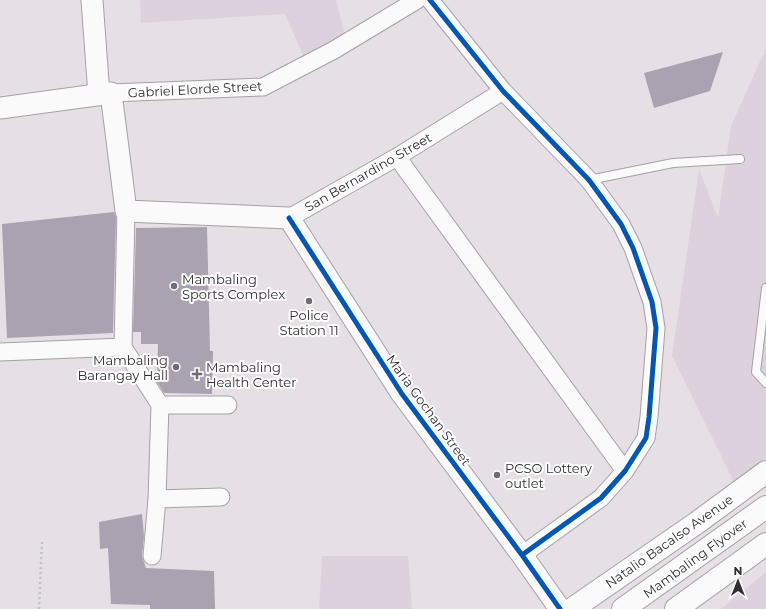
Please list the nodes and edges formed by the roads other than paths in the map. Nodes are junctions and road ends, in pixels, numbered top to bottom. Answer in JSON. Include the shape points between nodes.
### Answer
{"nodes":[{"id":1,"x":92,"y":0,"type":"edge"},
{"id":2,"x":417,"y":0,"type":"edge"},
{"id":3,"x":430,"y":0,"type":"edge"},
{"id":4,"x":503,"y":91,"type":"junction"},
{"id":5,"x":105,"y":94,"type":"junction"},
{"id":6,"x":0,"y":108,"type":"edge"},
{"id":7,"x":397,"y":157,"type":"junction"},
{"id":8,"x":740,"y":159,"type":"dead end"},
{"id":9,"x":589,"y":180,"type":"junction"},
{"id":10,"x":126,"y":211,"type":"junction"},
{"id":11,"x":289,"y":218,"type":"junction"},
{"id":12,"x":766,"y":288,"type":"edge"},
{"id":13,"x":122,"y":347,"type":"junction"},
{"id":14,"x":0,"y":352,"type":"edge"},
{"id":15,"x":766,"y":382,"type":"edge"},
{"id":16,"x":160,"y":405,"type":"junction"},
{"id":17,"x":228,"y":405,"type":"dead end"},
{"id":18,"x":625,"y":471,"type":"junction"},
{"id":19,"x":766,"y":472,"type":"edge"},
{"id":20,"x":221,"y":496,"type":"dead end"},
{"id":21,"x":156,"y":499,"type":"junction"},
{"id":22,"x":766,"y":507,"type":"edge"},
{"id":23,"x":766,"y":544,"type":"edge"},
{"id":24,"x":522,"y":555,"type":"junction"},
{"id":25,"x":152,"y":556,"type":"dead end"},
{"id":26,"x":560,"y":609,"type":"edge"},
{"id":27,"x":572,"y":609,"type":"edge"},
{"id":28,"x":623,"y":609,"type":"edge"},
{"id":29,"x":676,"y":609,"type":"edge"}],
"edges":[{"from":1,"to":5,"type":"street"},
{"from":2,"to":5,"type":"street","name":"Gabriel Elorde Street","via":[[334,50],[263,87]]},
{"from":3,"to":4,"type":"street"},
{"from":4,"to":7,"type":"street","name":"San Bernardino Street"},
{"from":4,"to":9,"type":"street"},
{"from":5,"to":6,"type":"street","name":"Gabriel Elorde Street"},
{"from":5,"to":10,"type":"street"},
{"from":7,"to":11,"type":"street","name":"San Bernardino Street"},
{"from":7,"to":18,"type":"street"},
{"from":8,"to":9,"type":"lane","via":[[673,163]]},
{"from":9,"to":18,"type":"street","via":[[621,224],[633,248],[652,302],[656,328],[646,438]]},
{"from":10,"to":11,"type":"street","name":"San Bernardino Street"},
{"from":10,"to":13,"type":"street"},
{"from":11,"to":24,"type":"street","name":"Maria Gochan Street","via":[[402,394]]},
{"from":12,"to":15,"type":"lane","via":[[756,372]]},
{"from":13,"to":14,"type":"street"},
{"from":13,"to":16,"type":"street"},
{"from":16,"to":17,"type":"street"},
{"from":16,"to":21,"type":"street"},
{"from":18,"to":24,"type":"street","via":[[601,498]]},
{"from":19,"to":27,"type":"main road","name":"Natalio Bacalso Avenue"},
{"from":20,"to":21,"type":"street"},
{"from":21,"to":25,"type":"street"},
{"from":22,"to":28,"type":"main road","name":"Mambaling Flyover"},
{"from":23,"to":29,"type":"main road"},
{"from":24,"to":26,"type":"street","name":"Maria Gochan Street"}]}
